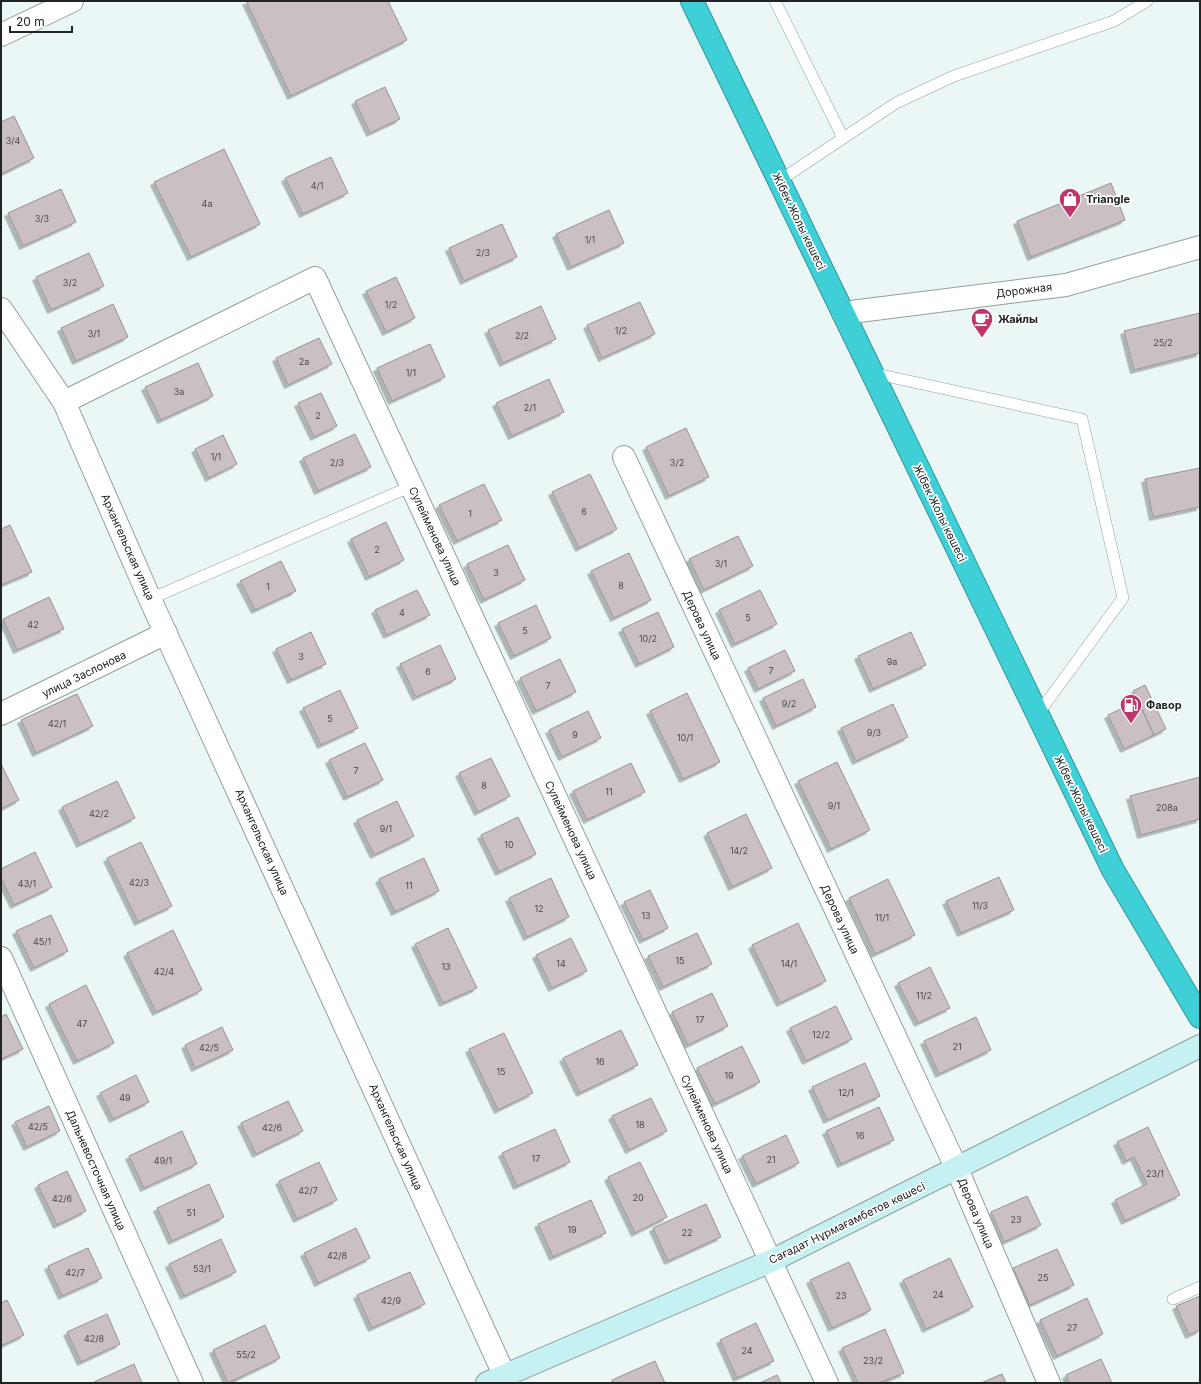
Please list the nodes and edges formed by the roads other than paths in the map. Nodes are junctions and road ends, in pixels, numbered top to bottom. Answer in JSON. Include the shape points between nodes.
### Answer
{"nodes":[{"id":1,"x":72,"y":1,"type":"edge"},
{"id":2,"x":692,"y":1,"type":"edge"},
{"id":3,"x":775,"y":1,"type":"edge"},
{"id":4,"x":1147,"y":1,"type":"edge"},
{"id":5,"x":1,"y":35,"type":"edge"},
{"id":6,"x":843,"y":138,"type":"junction"},
{"id":7,"x":779,"y":181,"type":"junction"},
{"id":8,"x":1200,"y":247,"type":"edge"},
{"id":9,"x":1,"y":309,"type":"edge"},
{"id":10,"x":843,"y":313,"type":"junction"},
{"id":11,"x":872,"y":373,"type":"junction"},
{"id":12,"x":64,"y":402,"type":"junction"},
{"id":13,"x":624,"y":457,"type":"dead end"},
{"id":14,"x":412,"y":486,"type":"junction"},
{"id":15,"x":150,"y":599,"type":"junction"},
{"id":16,"x":166,"y":633,"type":"junction"},
{"id":17,"x":1,"y":714,"type":"edge"},
{"id":18,"x":1038,"y":714,"type":"junction"},
{"id":19,"x":1,"y":958,"type":"edge"},
{"id":20,"x":1200,"y":1017,"type":"edge"},
{"id":21,"x":1200,"y":1046,"type":"edge"},
{"id":22,"x":957,"y":1169,"type":"junction"},
{"id":23,"x":771,"y":1261,"type":"junction"},
{"id":24,"x":1200,"y":1287,"type":"edge"},
{"id":25,"x":1174,"y":1299,"type":"dead end"},
{"id":26,"x":500,"y":1380,"type":"edge"},
{"id":27,"x":192,"y":1383,"type":"edge"},
{"id":28,"x":827,"y":1383,"type":"edge"},
{"id":29,"x":1049,"y":1383,"type":"edge"}],
"edges":[{"from":1,"to":5,"type":"street"},
{"from":2,"to":7,"type":"highway","name":"Жібек Жолы көшесі"},
{"from":3,"to":6,"type":"lane"},
{"from":4,"to":6,"type":"lane","via":[[1114,21],[954,76],[896,103]]},
{"from":6,"to":7,"type":"lane"},
{"from":7,"to":10,"type":"highway","name":"Жібек Жолы көшесі"},
{"from":8,"to":10,"type":"street","name":"Дорожная","via":[[1066,285]]},
{"from":9,"to":12,"type":"street","name":"Архангельская улица"},
{"from":10,"to":11,"type":"highway","name":"Жібек Жолы көшесі"},
{"from":11,"to":18,"type":"highway","name":"Жібек Жолы көшесі"},
{"from":11,"to":18,"type":"lane","via":[[1082,419],[1123,598]]},
{"from":12,"to":14,"type":"street","name":"Сулейменова улица","via":[[315,278]]},
{"from":12,"to":15,"type":"street","name":"Архангельская улица"},
{"from":13,"to":22,"type":"street","name":"Дерова улица"},
{"from":14,"to":15,"type":"lane"},
{"from":14,"to":23,"type":"street","name":"Сулейменова улица"},
{"from":15,"to":16,"type":"street","name":"Архангельская улица"},
{"from":16,"to":17,"type":"street","name":"улица Заслонова"},
{"from":16,"to":26,"type":"street","name":"Архангельская улица"},
{"from":18,"to":20,"type":"highway","name":"Жібек Жолы көшесі","via":[[1113,870]]},
{"from":19,"to":27,"type":"street","name":"Дальневосточная улица"},
{"from":21,"to":22,"type":"main road","name":"Сағадат Нұрмағамбетов көшесі"},
{"from":22,"to":23,"type":"main road","name":"Сағадат Нұрмағамбетов көшесі"},
{"from":22,"to":29,"type":"street","name":"Дерова улица"},
{"from":23,"to":26,"type":"main road","name":"Сағадат Нұрмағамбетов көшесі"},
{"from":23,"to":28,"type":"street","name":"Сулейменова улица"},
{"from":24,"to":25,"type":"lane"}]}
